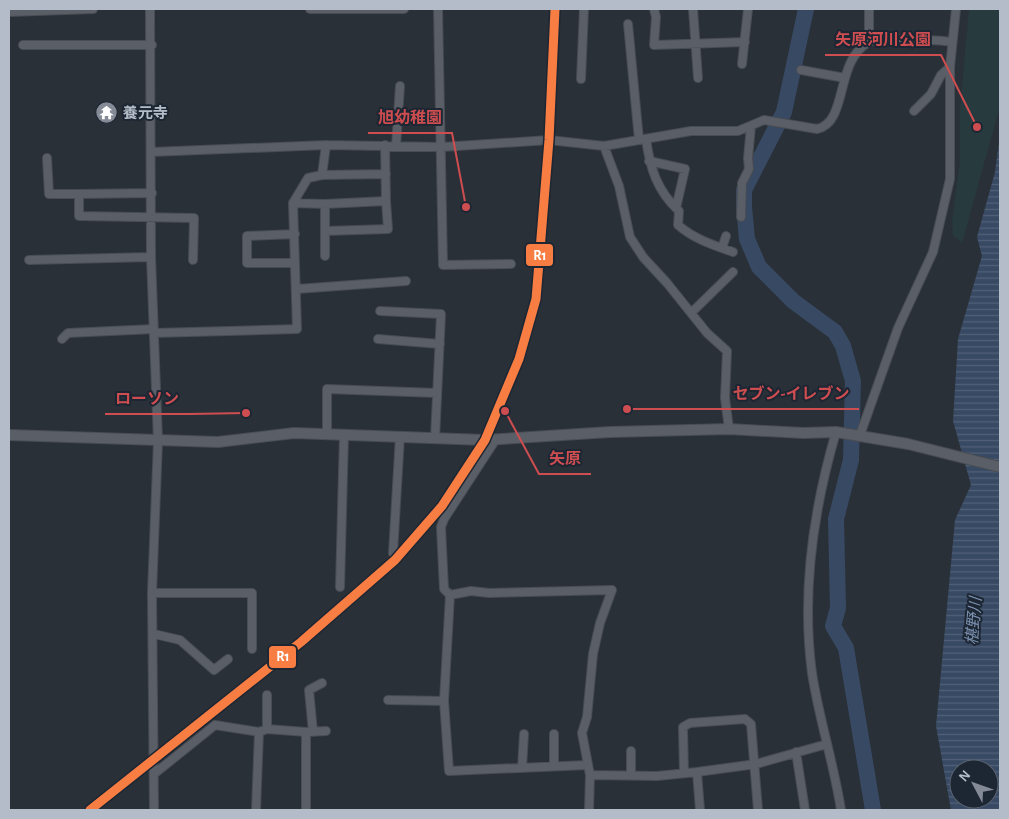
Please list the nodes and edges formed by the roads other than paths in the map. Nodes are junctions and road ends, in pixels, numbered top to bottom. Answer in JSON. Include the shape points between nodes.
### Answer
{"nodes":[{"id":1,"x":93,"y":9,"type":"edge"},
{"id":2,"x":150,"y":9,"type":"edge"},
{"id":3,"x":310,"y":9,"type":"edge"},
{"id":4,"x":321,"y":9,"type":"edge"},
{"id":5,"x":404,"y":9,"type":"edge"},
{"id":6,"x":438,"y":9,"type":"edge"},
{"id":7,"x":584,"y":9,"type":"edge"},
{"id":8,"x":654,"y":9,"type":"edge"},
{"id":9,"x":693,"y":9,"type":"edge"},
{"id":10,"x":748,"y":9,"type":"edge"},
{"id":11,"x":869,"y":9,"type":"edge"},
{"id":12,"x":956,"y":9,"type":"edge"},
{"id":13,"x":11,"y":11,"type":"edge"},
{"id":14,"x":628,"y":24,"type":"dead end"},
{"id":15,"x":869,"y":41,"type":"junction"},
{"id":16,"x":745,"y":42,"type":"junction"},
{"id":17,"x":952,"y":42,"type":"junction"},
{"id":18,"x":695,"y":44,"type":"junction"},
{"id":19,"x":23,"y":45,"type":"dead end"},
{"id":20,"x":152,"y":45,"type":"junction"},
{"id":21,"x":742,"y":64,"type":"dead end"},
{"id":22,"x":950,"y":67,"type":"junction"},
{"id":23,"x":801,"y":70,"type":"dead end"},
{"id":24,"x":698,"y":78,"type":"dead end"},
{"id":25,"x":845,"y":78,"type":"junction"},
{"id":26,"x":581,"y":79,"type":"dead end"},
{"id":27,"x":400,"y":86,"type":"dead end"},
{"id":28,"x":914,"y":111,"type":"dead end"},
{"id":29,"x":750,"y":126,"type":"junction"},
{"id":30,"x":643,"y":140,"type":"junction"},
{"id":31,"x":326,"y":145,"type":"junction"},
{"id":32,"x":385,"y":145,"type":"junction"},
{"id":33,"x":396,"y":146,"type":"junction"},
{"id":34,"x":604,"y":146,"type":"junction"},
{"id":35,"x":442,"y":147,"type":"junction"},
{"id":36,"x":152,"y":152,"type":"junction"},
{"id":37,"x":47,"y":158,"type":"dead end"},
{"id":38,"x":649,"y":161,"type":"junction"},
{"id":39,"x":386,"y":174,"type":"junction"},
{"id":40,"x":322,"y":175,"type":"junction"},
{"id":41,"x":152,"y":193,"type":"junction"},
{"id":42,"x":78,"y":194,"type":"junction"},
{"id":43,"x":386,"y":201,"type":"junction"},
{"id":44,"x":292,"y":203,"type":"junction"},
{"id":45,"x":325,"y":204,"type":"junction"},
{"id":46,"x":676,"y":208,"type":"junction"},
{"id":47,"x":151,"y":217,"type":"junction"},
{"id":48,"x":741,"y":217,"type":"dead end"},
{"id":49,"x":325,"y":231,"type":"junction"},
{"id":50,"x":294,"y":234,"type":"junction"},
{"id":51,"x":726,"y":236,"type":"dead end"},
{"id":52,"x":722,"y":248,"type":"junction"},
{"id":53,"x":733,"y":252,"type":"dead end"},
{"id":54,"x":325,"y":256,"type":"dead end"},
{"id":55,"x":151,"y":258,"type":"junction"},
{"id":56,"x":29,"y":260,"type":"dead end"},
{"id":57,"x":193,"y":260,"type":"dead end"},
{"id":58,"x":294,"y":263,"type":"junction"},
{"id":59,"x":511,"y":264,"type":"dead end"},
{"id":60,"x":733,"y":272,"type":"dead end"},
{"id":61,"x":406,"y":281,"type":"dead end"},
{"id":62,"x":297,"y":289,"type":"junction"},
{"id":63,"x":380,"y":311,"type":"dead end"},
{"id":64,"x":691,"y":313,"type":"junction"},
{"id":65,"x":154,"y":331,"type":"junction"},
{"id":66,"x":62,"y":339,"type":"dead end"},
{"id":67,"x":378,"y":339,"type":"dead end"},
{"id":68,"x":440,"y":344,"type":"junction"},
{"id":69,"x":437,"y":393,"type":"junction"},
{"id":70,"x":729,"y":429,"type":"junction"},
{"id":71,"x":836,"y":432,"type":"junction"},
{"id":72,"x":9,"y":434,"type":"edge"},
{"id":73,"x":327,"y":434,"type":"junction"},
{"id":74,"x":344,"y":435,"type":"junction"},
{"id":75,"x":400,"y":436,"type":"junction"},
{"id":76,"x":864,"y":436,"type":"junction"},
{"id":77,"x":435,"y":438,"type":"junction"},
{"id":78,"x":496,"y":439,"type":"junction"},
{"id":79,"x":158,"y":441,"type":"junction"},
{"id":80,"x":1000,"y":466,"type":"edge"},
{"id":81,"x":393,"y":552,"type":"dead end"},
{"id":82,"x":340,"y":586,"type":"dead end"},
{"id":83,"x":152,"y":593,"type":"junction"},
{"id":84,"x":450,"y":595,"type":"junction"},
{"id":85,"x":154,"y":634,"type":"junction"},
{"id":86,"x":252,"y":649,"type":"dead end"},
{"id":87,"x":228,"y":659,"type":"dead end"},
{"id":88,"x":322,"y":682,"type":"dead end"},
{"id":89,"x":267,"y":695,"type":"dead end"},
{"id":90,"x":388,"y":700,"type":"dead end"},
{"id":91,"x":444,"y":701,"type":"junction"},
{"id":92,"x":263,"y":730,"type":"junction"},
{"id":93,"x":326,"y":731,"type":"dead end"},
{"id":94,"x":309,"y":732,"type":"junction"},
{"id":95,"x":524,"y":734,"type":"dead end"},
{"id":96,"x":554,"y":734,"type":"dead end"},
{"id":97,"x":827,"y":744,"type":"junction"},
{"id":98,"x":631,"y":752,"type":"dead end"},
{"id":99,"x":796,"y":752,"type":"junction"},
{"id":100,"x":756,"y":764,"type":"junction"},
{"id":101,"x":586,"y":765,"type":"junction"},
{"id":102,"x":554,"y":766,"type":"junction"},
{"id":103,"x":522,"y":768,"type":"junction"},
{"id":104,"x":697,"y":772,"type":"junction"},
{"id":105,"x":684,"y":773,"type":"junction"},
{"id":106,"x":154,"y":774,"type":"junction"},
{"id":107,"x":590,"y":775,"type":"junction"},
{"id":108,"x":631,"y":776,"type":"junction"},
{"id":109,"x":154,"y":810,"type":"edge"},
{"id":110,"x":256,"y":810,"type":"edge"},
{"id":111,"x":306,"y":810,"type":"edge"},
{"id":112,"x":589,"y":810,"type":"edge"},
{"id":113,"x":700,"y":810,"type":"edge"},
{"id":114,"x":758,"y":810,"type":"edge"},
{"id":115,"x":806,"y":810,"type":"edge"},
{"id":116,"x":841,"y":810,"type":"edge"}],
"edges":[{"from":1,"to":13,"type":"street"},
{"from":2,"to":20,"type":"street"},
{"from":3,"to":4,"type":"street"},
{"from":4,"to":5,"type":"street"},
{"from":6,"to":35,"type":"street"},
{"from":7,"to":26,"type":"street"},
{"from":8,"to":18,"type":"street","via":[[654,45]]},
{"from":9,"to":18,"type":"street"},
{"from":10,"to":16,"type":"street"},
{"from":11,"to":15,"type":"street"},
{"from":12,"to":17,"type":"street"},
{"from":14,"to":30,"type":"street"},
{"from":15,"to":17,"type":"street","via":[[921,39]]},
{"from":15,"to":25,"type":"street","via":[[849,61]]},
{"from":16,"to":18,"type":"street"},
{"from":16,"to":21,"type":"street"},
{"from":17,"to":22,"type":"street"},
{"from":18,"to":24,"type":"street"},
{"from":19,"to":20,"type":"street"},
{"from":20,"to":36,"type":"street"},
{"from":22,"to":28,"type":"street"},
{"from":22,"to":76,"type":"street","via":[[950,179],[933,252],[898,328]]},
{"from":23,"to":25,"type":"street"},
{"from":25,"to":29,"type":"street","via":[[833,120],[825,127],[817,129],[764,120]]},
{"from":27,"to":33,"type":"street"},
{"from":29,"to":30,"type":"street","via":[[738,131],[691,131]]},
{"from":29,"to":48,"type":"street","via":[[749,169],[742,183]]},
{"from":30,"to":34,"type":"street"},
{"from":30,"to":38,"type":"street"},
{"from":31,"to":32,"type":"street"},
{"from":31,"to":36,"type":"street"},
{"from":31,"to":40,"type":"street"},
{"from":32,"to":33,"type":"street"},
{"from":32,"to":39,"type":"street"},
{"from":33,"to":35,"type":"street"},
{"from":34,"to":35,"type":"street","via":[[549,140]]},
{"from":34,"to":64,"type":"street","via":[[619,186],[630,237],[642,257]]},
{"from":35,"to":59,"type":"street","via":[[443,265]]},
{"from":36,"to":41,"type":"street"},
{"from":37,"to":42,"type":"street","via":[[49,194]]},
{"from":38,"to":46,"type":"street","via":[[665,198]]},
{"from":38,"to":46,"type":"street","via":[[685,169]]},
{"from":39,"to":40,"type":"street"},
{"from":39,"to":43,"type":"street"},
{"from":40,"to":44,"type":"street","via":[[308,178]]},
{"from":41,"to":42,"type":"street"},
{"from":41,"to":47,"type":"street"},
{"from":42,"to":47,"type":"street","via":[[79,216]]},
{"from":43,"to":45,"type":"street"},
{"from":43,"to":49,"type":"street","via":[[388,229]]},
{"from":44,"to":45,"type":"street"},
{"from":44,"to":50,"type":"street"},
{"from":45,"to":49,"type":"street"},
{"from":46,"to":52,"type":"street","via":[[679,211],[678,225],[688,234]]},
{"from":47,"to":55,"type":"street"},
{"from":47,"to":57,"type":"street","via":[[194,218]]},
{"from":49,"to":54,"type":"street"},
{"from":50,"to":58,"type":"street"},
{"from":50,"to":58,"type":"street","via":[[247,236],[247,262]]},
{"from":51,"to":52,"type":"street"},
{"from":52,"to":53,"type":"street"},
{"from":55,"to":56,"type":"street"},
{"from":55,"to":65,"type":"street"},
{"from":58,"to":62,"type":"street"},
{"from":60,"to":64,"type":"street"},
{"from":61,"to":62,"type":"street"},
{"from":62,"to":65,"type":"street","via":[[297,329]]},
{"from":63,"to":68,"type":"street","via":[[441,314]]},
{"from":64,"to":70,"type":"street","via":[[727,350],[725,398]]},
{"from":65,"to":66,"type":"street","via":[[68,333]]},
{"from":65,"to":79,"type":"street"},
{"from":67,"to":68,"type":"street"},
{"from":68,"to":69,"type":"street"},
{"from":69,"to":73,"type":"street","via":[[327,389]]},
{"from":69,"to":77,"type":"street"},
{"from":70,"to":71,"type":"street"},
{"from":70,"to":78,"type":"street"},
{"from":71,"to":76,"type":"street"},
{"from":71,"to":97,"type":"street","via":[[815,519],[807,577],[812,673]]},
{"from":72,"to":79,"type":"street"},
{"from":73,"to":74,"type":"street"},
{"from":73,"to":79,"type":"street","via":[[294,433],[218,442]]},
{"from":74,"to":75,"type":"street"},
{"from":74,"to":82,"type":"street"},
{"from":75,"to":77,"type":"street"},
{"from":75,"to":81,"type":"street"},
{"from":76,"to":80,"type":"street"},
{"from":77,"to":78,"type":"street"},
{"from":78,"to":84,"type":"street","via":[[446,514],[441,527],[444,589]]},
{"from":79,"to":83,"type":"street"},
{"from":83,"to":85,"type":"street"},
{"from":83,"to":86,"type":"street","via":[[252,592]]},
{"from":84,"to":91,"type":"street"},
{"from":84,"to":101,"type":"street","via":[[471,591],[612,590],[593,654],[587,717],[582,733]]},
{"from":85,"to":87,"type":"street","via":[[180,640],[214,670]]},
{"from":85,"to":106,"type":"street"},
{"from":88,"to":94,"type":"street","via":[[309,690]]},
{"from":89,"to":92,"type":"street"},
{"from":90,"to":91,"type":"street"},
{"from":91,"to":103,"type":"street","via":[[450,771]]},
{"from":92,"to":94,"type":"street"},
{"from":92,"to":106,"type":"street","via":[[215,725]]},
{"from":92,"to":110,"type":"street"},
{"from":93,"to":94,"type":"street"},
{"from":94,"to":111,"type":"street"},
{"from":95,"to":103,"type":"street"},
{"from":96,"to":102,"type":"street"},
{"from":97,"to":99,"type":"street"},
{"from":97,"to":116,"type":"street"},
{"from":98,"to":108,"type":"street"},
{"from":99,"to":100,"type":"street"},
{"from":99,"to":115,"type":"street"},
{"from":100,"to":104,"type":"street"},
{"from":100,"to":105,"type":"street","via":[[751,724],[745,720],[690,723],[683,727]]},
{"from":100,"to":114,"type":"street"},
{"from":101,"to":102,"type":"street"},
{"from":101,"to":107,"type":"street"},
{"from":102,"to":103,"type":"street"},
{"from":104,"to":105,"type":"street"},
{"from":104,"to":113,"type":"street"},
{"from":105,"to":108,"type":"street"},
{"from":106,"to":109,"type":"street"},
{"from":107,"to":108,"type":"street"},
{"from":107,"to":112,"type":"street"}]}
